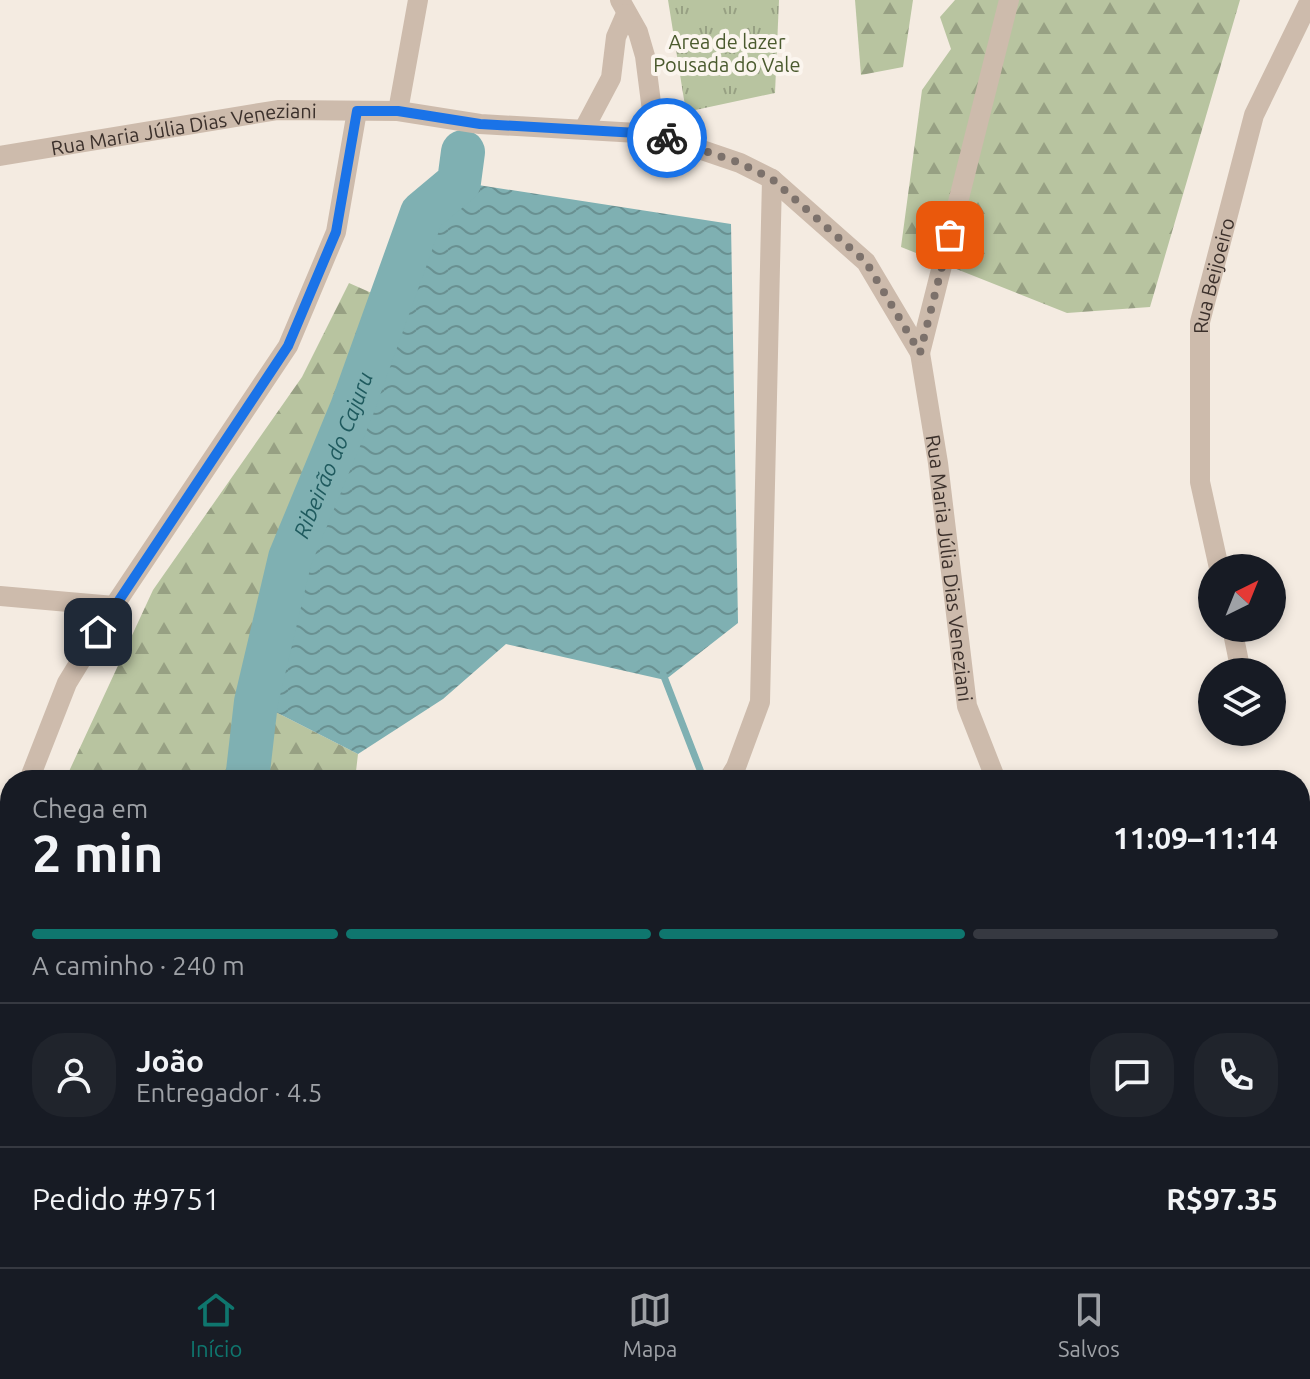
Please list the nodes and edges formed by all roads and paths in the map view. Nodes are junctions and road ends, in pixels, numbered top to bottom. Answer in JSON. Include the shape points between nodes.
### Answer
{"nodes":[{"id":1,"x":418,"y":0,"type":"edge"},
{"id":2,"x":1009,"y":0,"type":"edge"},
{"id":3,"x":1310,"y":0,"type":"edge"},
{"id":4,"x":623,"y":7,"type":"edge"},
{"id":5,"x":357,"y":111,"type":"junction"},
{"id":6,"x":398,"y":111,"type":"junction"},
{"id":7,"x":584,"y":129,"type":"junction"},
{"id":8,"x":655,"y":134,"type":"junction"},
{"id":9,"x":0,"y":156,"type":"edge"},
{"id":10,"x":772,"y":179,"type":"junction"},
{"id":11,"x":920,"y":353,"type":"junction"},
{"id":12,"x":1216,"y":554,"type":"edge"},
{"id":13,"x":0,"y":596,"type":"edge"},
{"id":14,"x":114,"y":606,"type":"junction"},
{"id":15,"x":33,"y":770,"type":"edge"},
{"id":16,"x":734,"y":770,"type":"edge"},
{"id":17,"x":992,"y":770,"type":"edge"}],
"edges":[{"from":1,"to":6,"type":"street"},
{"from":2,"to":11,"type":"street"},
{"from":3,"to":12,"type":"street","name":"Rua Beijoeiro","via":[[1254,115],[1200,322],[1200,482]]},
{"from":4,"to":7,"type":"street","via":[[611,78]]},
{"from":4,"to":8,"type":"street","via":[[645,56]]},
{"from":5,"to":6,"type":"street","name":"Rua Maria Júlia Dias Veneziani"},
{"from":5,"to":9,"type":"street","name":"Rua Maria Júlia Dias Veneziani","via":[[278,110]]},
{"from":5,"to":14,"type":"street","via":[[336,232],[288,346]]},
{"from":6,"to":7,"type":"street","name":"Rua Maria Júlia Dias Veneziani","via":[[480,124]]},
{"from":7,"to":8,"type":"street","name":"Rua Maria Júlia Dias Veneziani"},
{"from":8,"to":10,"type":"street"},
{"from":10,"to":11,"type":"street","via":[[866,262]]},
{"from":10,"to":16,"type":"street","via":[[760,702]]},
{"from":11,"to":17,"type":"street","name":"Rua Maria Júlia Dias Veneziani","via":[[967,706]]},
{"from":13,"to":14,"type":"street"},
{"from":14,"to":15,"type":"street","via":[[67,683]]}]}
